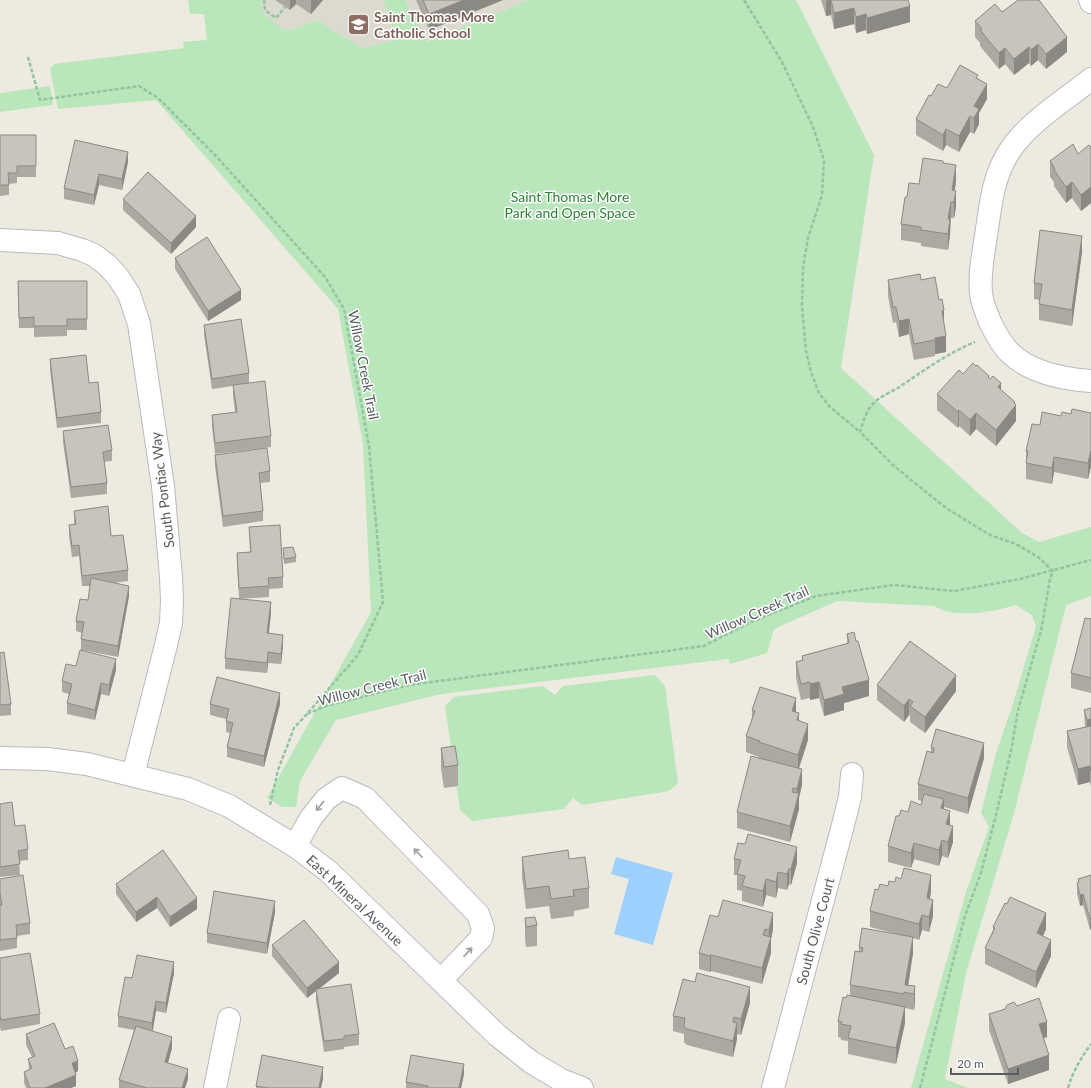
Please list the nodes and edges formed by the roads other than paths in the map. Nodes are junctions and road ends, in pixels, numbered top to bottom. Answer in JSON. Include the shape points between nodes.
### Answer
{"nodes":[{"id":1,"x":1091,"y":79,"type":"edge"},
{"id":2,"x":0,"y":240,"type":"edge"},
{"id":3,"x":1091,"y":381,"type":"edge"},
{"id":4,"x":0,"y":758,"type":"edge"},
{"id":5,"x":852,"y":774,"type":"dead end"},
{"id":6,"x":133,"y":775,"type":"junction"},
{"id":7,"x":295,"y":846,"type":"junction"},
{"id":8,"x":441,"y":980,"type":"junction"},
{"id":9,"x":229,"y":1020,"type":"dead end"},
{"id":10,"x":215,"y":1088,"type":"edge"},
{"id":11,"x":582,"y":1088,"type":"edge"},
{"id":12,"x":774,"y":1088,"type":"edge"}],
"edges":[{"from":1,"to":3,"type":"street","via":[[1024,132],[1010,149],[997,174],[981,268],[981,294],[986,314],[1009,352],[1026,365],[1047,374]]},
{"from":2,"to":6,"type":"street","name":"South Pontiac Way","via":[[58,243],[94,255],[118,277],[128,294],[139,324],[163,486],[171,577],[171,623]]},
{"from":4,"to":6,"type":"street","name":"East Mineral Avenue","via":[[47,759],[87,764]]},
{"from":5,"to":12,"type":"street","name":"South Olive Court","via":[[850,797]]},
{"from":6,"to":7,"type":"street","name":"East Mineral Avenue","via":[[188,789],[229,806]]},
{"from":7,"to":8,"type":"street","name":"East Mineral Avenue","via":[[328,871]]},
{"from":8,"to":7,"type":"street","one_way":true,"via":[[481,938],[483,928],[478,914],[365,798],[342,788],[326,799],[316,811]]},
{"from":8,"to":11,"type":"street","name":"East Mineral Avenue","via":[[497,1035],[531,1062],[561,1080]]},
{"from":9,"to":10,"type":"street"}]}
